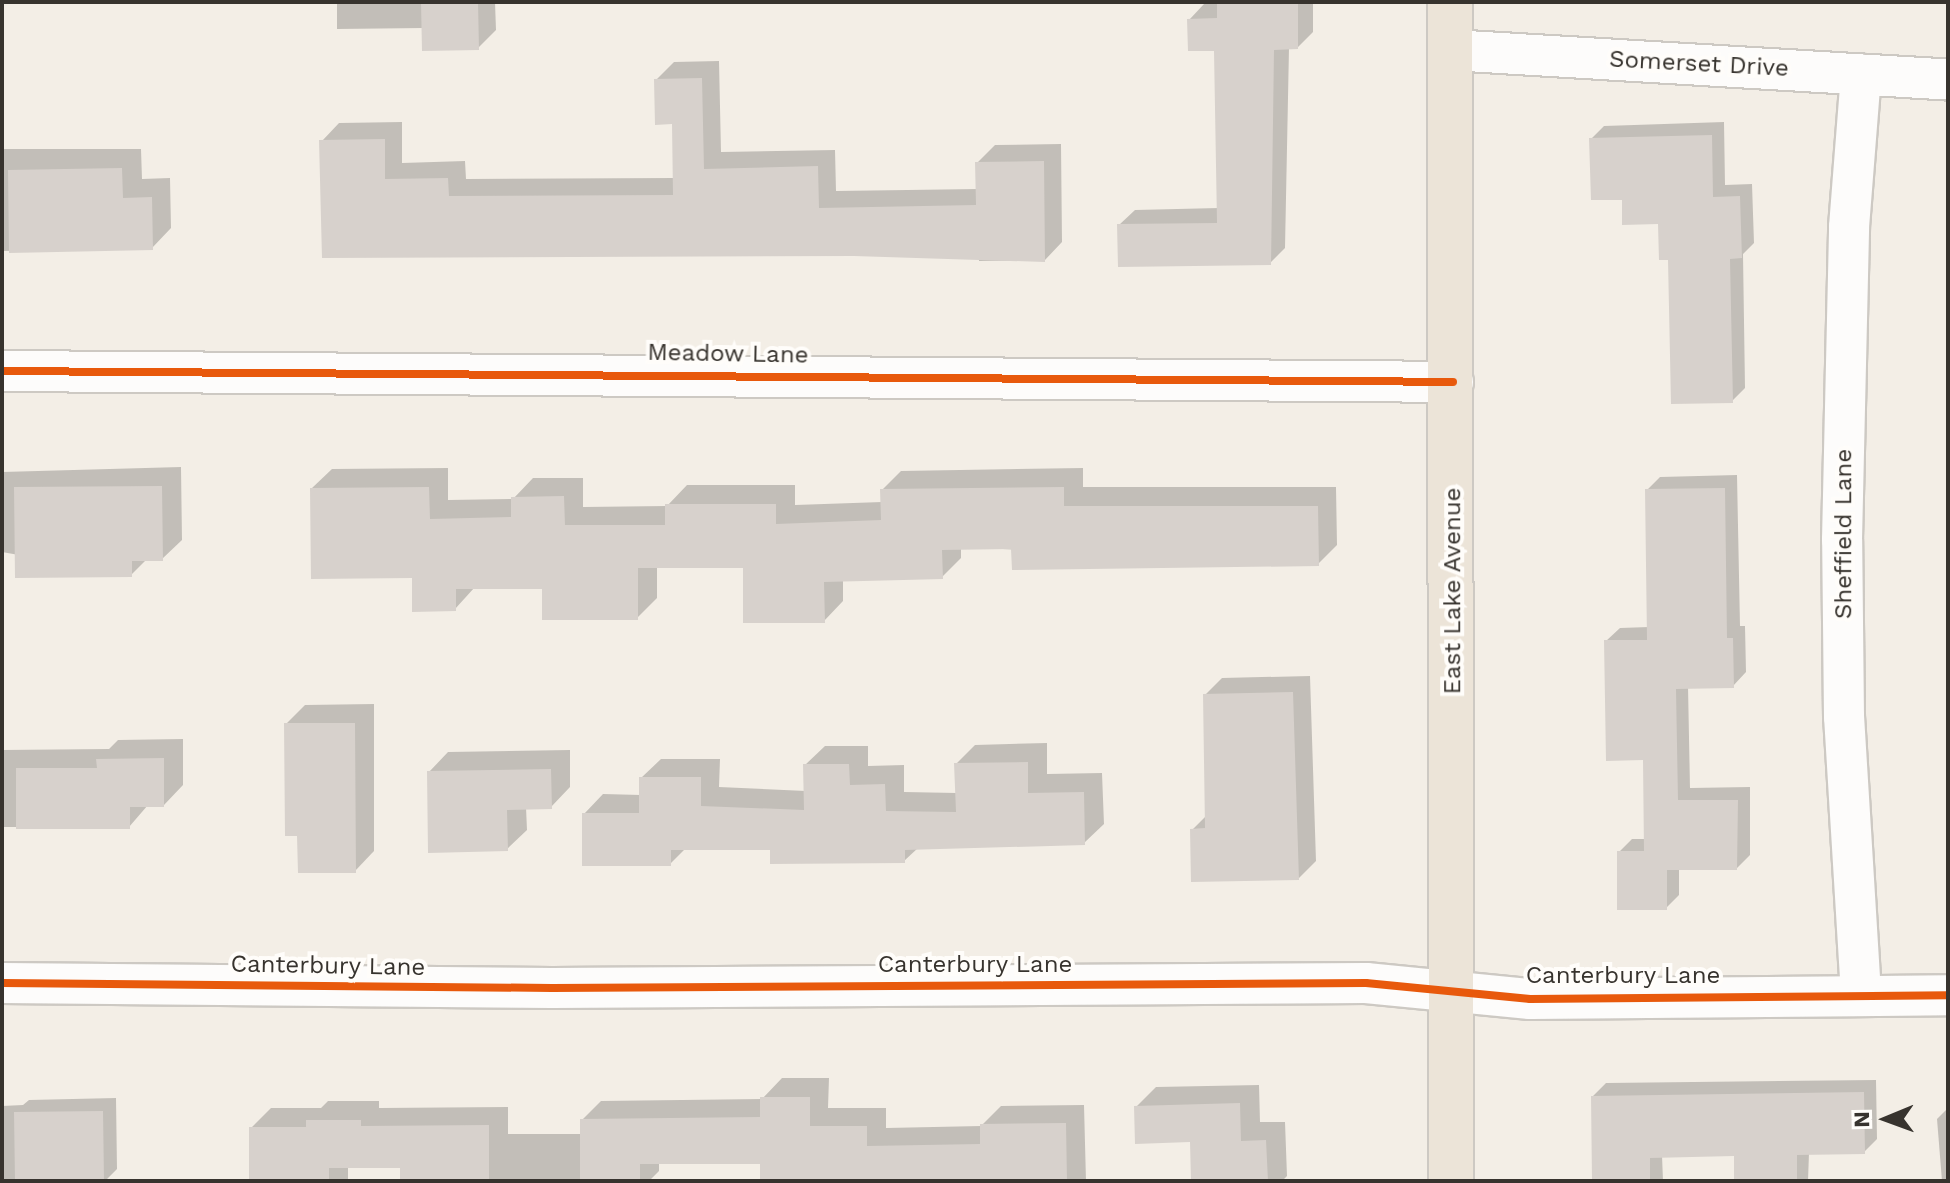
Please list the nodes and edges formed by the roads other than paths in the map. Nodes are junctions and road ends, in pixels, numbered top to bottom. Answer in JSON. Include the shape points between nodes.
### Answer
{"nodes":[{"id":1,"x":1450,"y":2,"type":"edge"},
{"id":2,"x":1450,"y":50,"type":"junction"},
{"id":3,"x":1861,"y":74,"type":"junction"},
{"id":4,"x":1948,"y":80,"type":"edge"},
{"id":5,"x":2,"y":371,"type":"edge"},
{"id":6,"x":1453,"y":382,"type":"junction"},
{"id":7,"x":2,"y":983,"type":"edge"},
{"id":8,"x":1451,"y":989,"type":"junction"},
{"id":9,"x":1861,"y":994,"type":"junction"},
{"id":10,"x":1948,"y":995,"type":"edge"},
{"id":11,"x":1451,"y":1181,"type":"edge"}],
"edges":[{"from":1,"to":2,"type":"main road","name":"East Lake Avenue"},
{"from":2,"to":3,"type":"street","name":"Somerset Drive"},
{"from":2,"to":6,"type":"main road","name":"East Lake Avenue"},
{"from":3,"to":4,"type":"street","name":"Somerset Drive"},
{"from":3,"to":9,"type":"street","name":"Sheffield Lane","via":[[1849,227],[1842,540],[1844,717]]},
{"from":5,"to":6,"type":"street","name":"Meadow Lane"},
{"from":6,"to":8,"type":"main road","name":"East Lake Avenue"},
{"from":7,"to":8,"type":"street","name":"Canterbury Lane","via":[[552,988],[1366,983]]},
{"from":8,"to":9,"type":"street","name":"Canterbury Lane","via":[[1530,999]]},
{"from":8,"to":11,"type":"main road","name":"East Lake Avenue"},
{"from":9,"to":10,"type":"street","name":"Canterbury Lane"}]}
